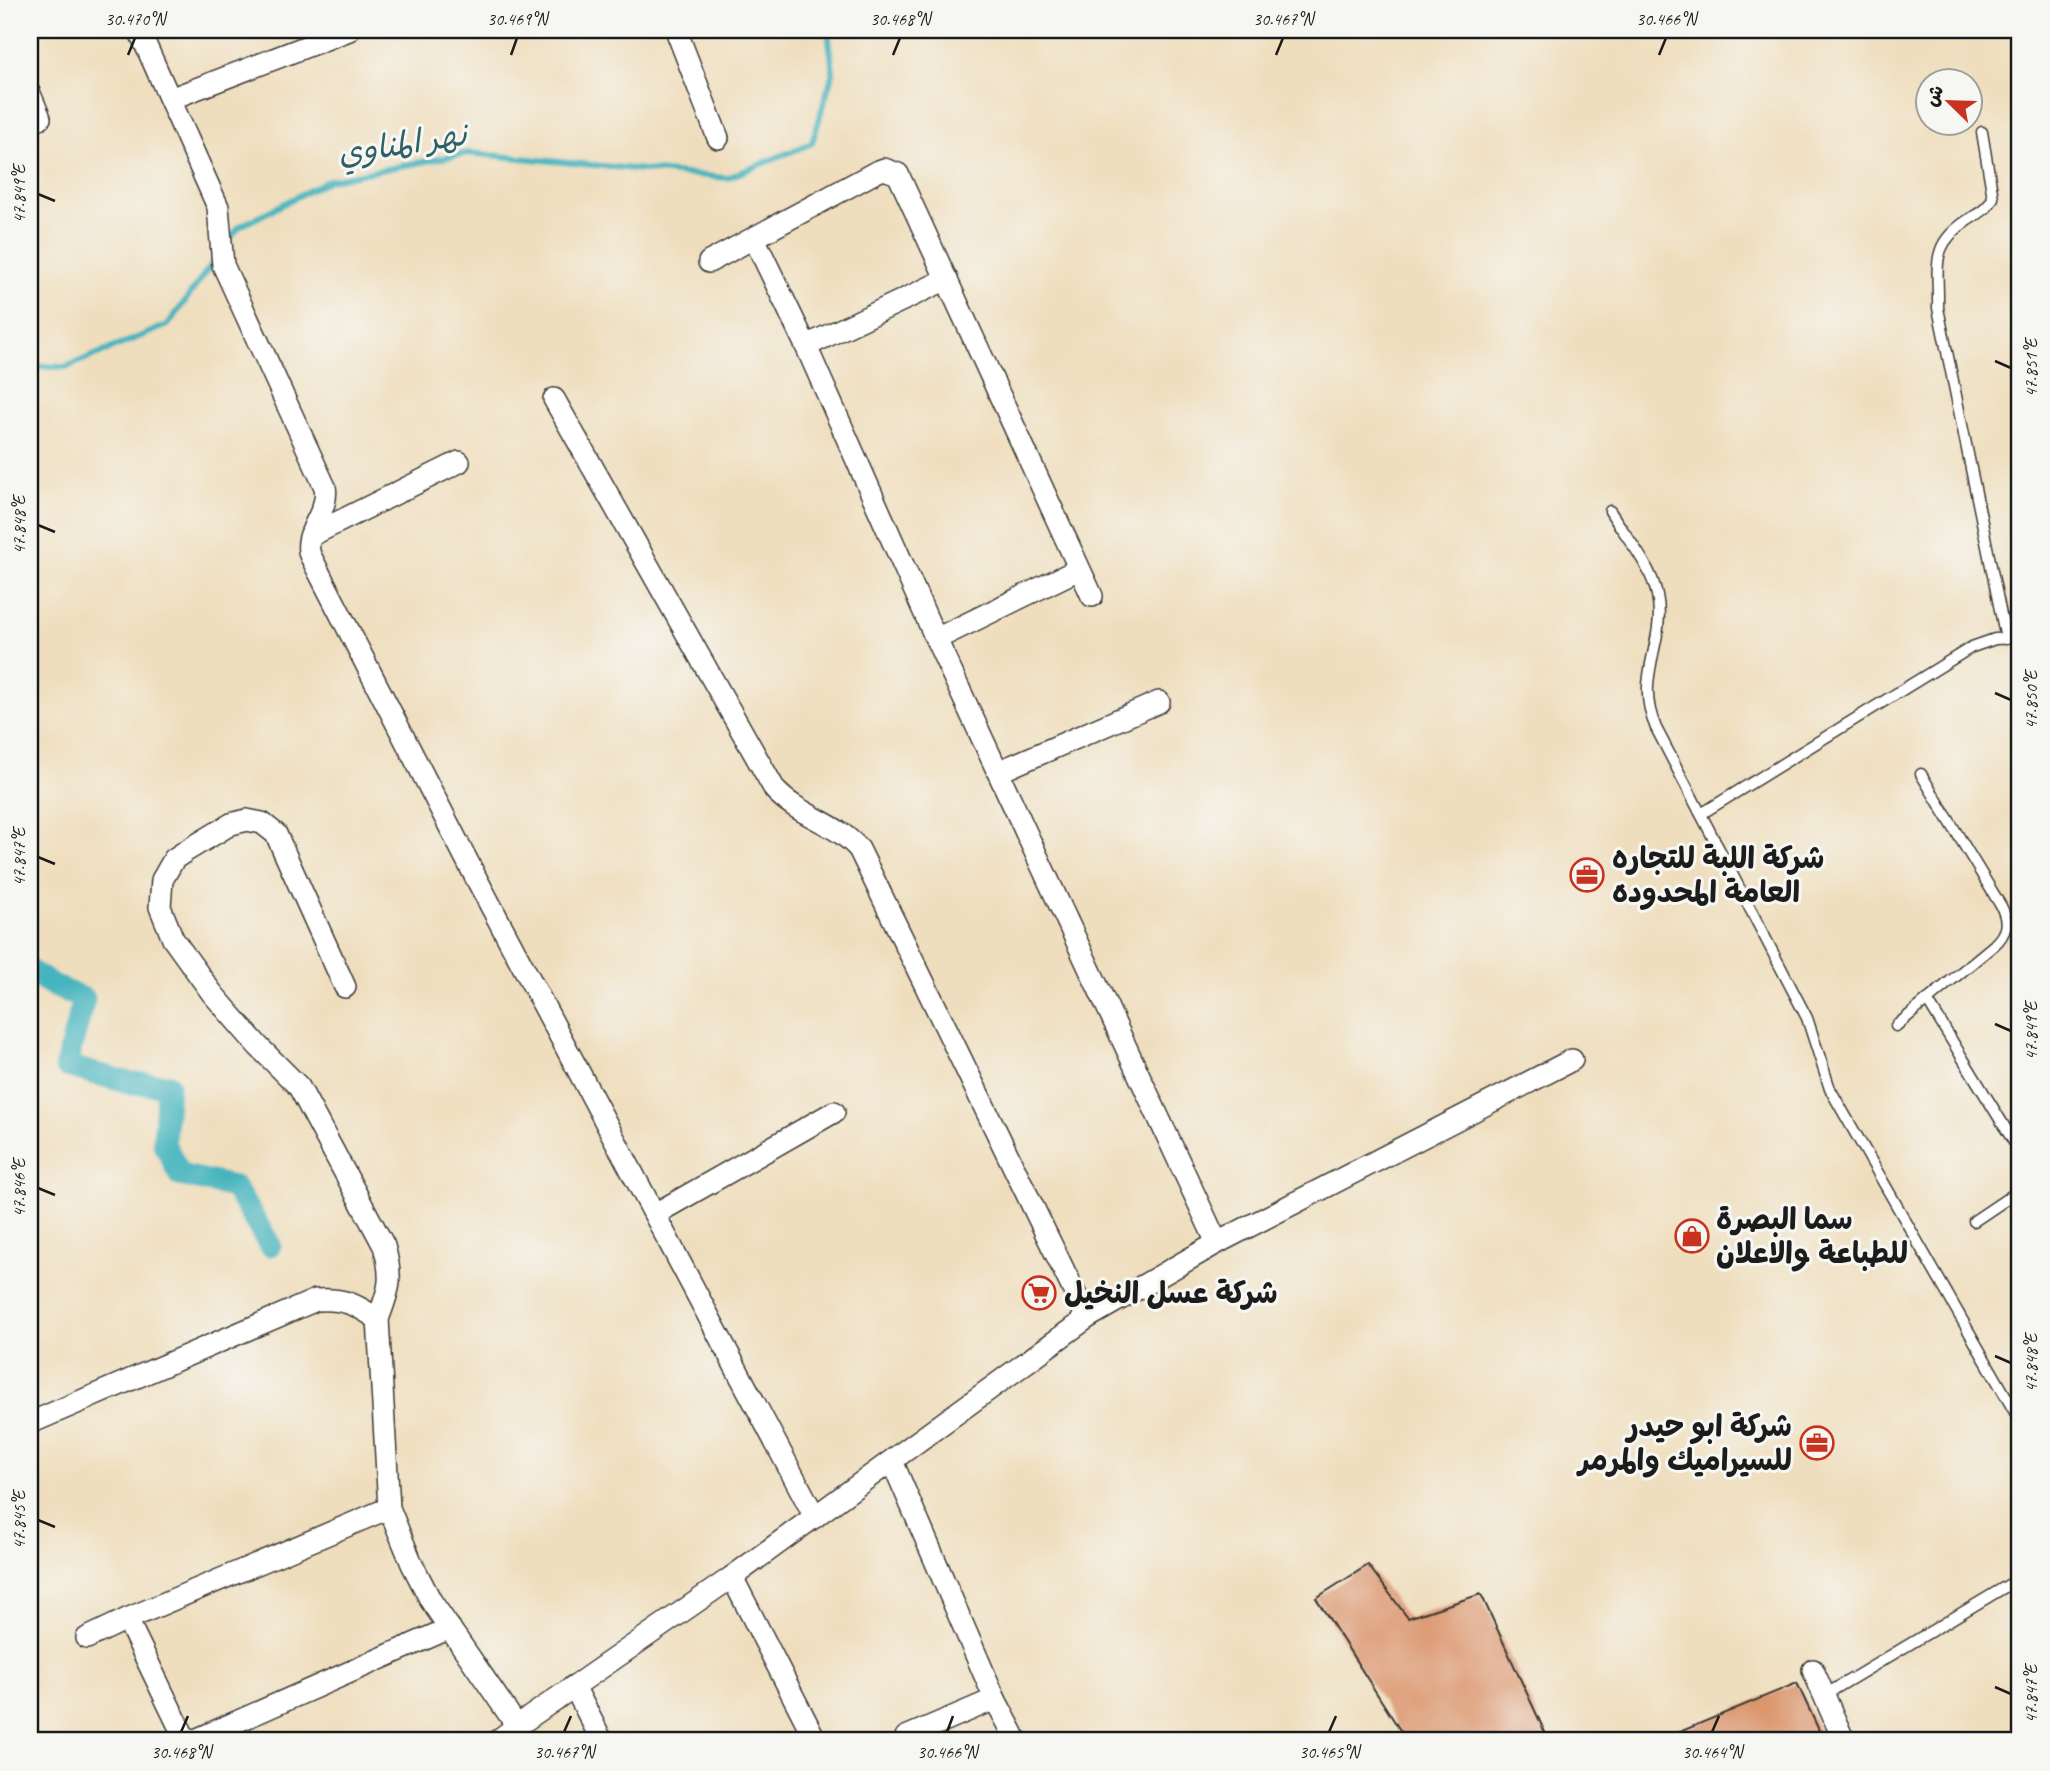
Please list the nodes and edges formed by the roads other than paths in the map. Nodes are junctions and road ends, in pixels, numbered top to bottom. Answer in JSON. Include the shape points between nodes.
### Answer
{"nodes":[{"id":1,"x":139,"y":30,"type":"edge"},
{"id":2,"x":349,"y":30,"type":"edge"},
{"id":3,"x":676,"y":30,"type":"edge"},
{"id":4,"x":30,"y":94,"type":"edge"},
{"id":5,"x":170,"y":99,"type":"junction"},
{"id":6,"x":40,"y":118,"type":"dead end"},
{"id":7,"x":1983,"y":136,"type":"edge"},
{"id":8,"x":719,"y":138,"type":"dead end"},
{"id":9,"x":754,"y":238,"type":"junction"},
{"id":10,"x":709,"y":262,"type":"dead end"},
{"id":11,"x":947,"y":279,"type":"junction"},
{"id":12,"x":806,"y":346,"type":"junction"},
{"id":13,"x":554,"y":398,"type":"dead end"},
{"id":14,"x":459,"y":462,"type":"dead end"},
{"id":15,"x":1610,"y":511,"type":"dead end"},
{"id":16,"x":312,"y":535,"type":"junction"},
{"id":17,"x":1079,"y":569,"type":"junction"},
{"id":18,"x":1092,"y":596,"type":"dead end"},
{"id":19,"x":2020,"y":638,"type":"edge"},
{"id":20,"x":936,"y":639,"type":"junction"},
{"id":21,"x":2007,"y":639,"type":"junction"},
{"id":22,"x":1159,"y":702,"type":"dead end"},
{"id":23,"x":998,"y":772,"type":"junction"},
{"id":24,"x":1921,"y":774,"type":"dead end"},
{"id":25,"x":1701,"y":814,"type":"junction"},
{"id":26,"x":345,"y":987,"type":"dead end"},
{"id":27,"x":1927,"y":1000,"type":"junction"},
{"id":28,"x":1896,"y":1026,"type":"dead end"},
{"id":29,"x":1572,"y":1060,"type":"dead end"},
{"id":30,"x":834,"y":1112,"type":"dead end"},
{"id":31,"x":2020,"y":1152,"type":"edge"},
{"id":32,"x":2020,"y":1191,"type":"edge"},
{"id":33,"x":655,"y":1214,"type":"junction"},
{"id":34,"x":1974,"y":1221,"type":"dead end"},
{"id":35,"x":1217,"y":1242,"type":"junction"},
{"id":36,"x":1087,"y":1318,"type":"junction"},
{"id":37,"x":378,"y":1319,"type":"junction"},
{"id":38,"x":2020,"y":1421,"type":"edge"},
{"id":39,"x":30,"y":1423,"type":"edge"},
{"id":40,"x":892,"y":1461,"type":"junction"},
{"id":41,"x":389,"y":1508,"type":"junction"},
{"id":42,"x":815,"y":1517,"type":"junction"},
{"id":43,"x":732,"y":1577,"type":"junction"},
{"id":44,"x":2020,"y":1578,"type":"edge"},
{"id":45,"x":127,"y":1619,"type":"junction"},
{"id":46,"x":450,"y":1628,"type":"junction"},
{"id":47,"x":87,"y":1638,"type":"dead end"},
{"id":48,"x":1813,"y":1670,"type":"dead end"},
{"id":49,"x":574,"y":1686,"type":"junction"},
{"id":50,"x":1823,"y":1696,"type":"junction"},
{"id":51,"x":995,"y":1699,"type":"junction"},
{"id":52,"x":517,"y":1726,"type":"junction"},
{"id":53,"x":906,"y":1737,"type":"dead end"},
{"id":54,"x":186,"y":1741,"type":"edge"},
{"id":55,"x":193,"y":1741,"type":"edge"},
{"id":56,"x":497,"y":1741,"type":"edge"},
{"id":57,"x":602,"y":1741,"type":"edge"},
{"id":58,"x":816,"y":1741,"type":"edge"},
{"id":59,"x":1017,"y":1741,"type":"edge"},
{"id":60,"x":1844,"y":1741,"type":"edge"}],
"edges":[{"from":1,"to":5,"type":"street"},
{"from":2,"to":5,"type":"street"},
{"from":3,"to":8,"type":"street"},
{"from":4,"to":6,"type":"street"},
{"from":5,"to":16,"type":"street","via":[[218,207],[223,265],[326,487],[326,504]]},
{"from":7,"to":21,"type":"lane","via":[[1993,198],[1951,232],[1941,246],[1938,308]]},
{"from":9,"to":10,"type":"street"},
{"from":9,"to":11,"type":"street","via":[[876,172],[891,170],[898,174]]},
{"from":9,"to":12,"type":"street"},
{"from":11,"to":12,"type":"street"},
{"from":11,"to":17,"type":"street"},
{"from":12,"to":20,"type":"street"},
{"from":13,"to":36,"type":"street","via":[[775,790],[796,810],[843,833],[859,849]]},
{"from":14,"to":16,"type":"street"},
{"from":15,"to":25,"type":"lane","via":[[1657,595],[1648,704]]},
{"from":16,"to":33,"type":"street","via":[[310,555]]},
{"from":17,"to":18,"type":"street"},
{"from":17,"to":20,"type":"street"},
{"from":19,"to":21,"type":"lane"},
{"from":20,"to":23,"type":"street"},
{"from":21,"to":25,"type":"lane","via":[[1972,647]]},
{"from":22,"to":23,"type":"street"},
{"from":23,"to":35,"type":"street"},
{"from":24,"to":27,"type":"lane","via":[[2001,906],[2007,927],[2002,937]]},
{"from":25,"to":38,"type":"lane","via":[[1807,1018],[1830,1089]]},
{"from":26,"to":37,"type":"street","via":[[276,834],[269,828],[247,820],[231,824],[174,859],[162,880],[160,907],[173,939],[212,993],[299,1087],[384,1246],[391,1270]]},
{"from":27,"to":28,"type":"lane"},
{"from":27,"to":31,"type":"lane"},
{"from":29,"to":35,"type":"street"},
{"from":30,"to":33,"type":"street"},
{"from":32,"to":34,"type":"lane"},
{"from":33,"to":42,"type":"street"},
{"from":35,"to":36,"type":"street"},
{"from":36,"to":40,"type":"street"},
{"from":37,"to":39,"type":"street","via":[[353,1303],[316,1300]]},
{"from":37,"to":41,"type":"street"},
{"from":40,"to":42,"type":"street"},
{"from":40,"to":51,"type":"street"},
{"from":41,"to":45,"type":"street"},
{"from":41,"to":46,"type":"street","via":[[412,1564]]},
{"from":42,"to":43,"type":"street"},
{"from":43,"to":49,"type":"street"},
{"from":43,"to":58,"type":"street"},
{"from":44,"to":50,"type":"lane"},
{"from":45,"to":47,"type":"street"},
{"from":45,"to":54,"type":"street"},
{"from":46,"to":52,"type":"street"},
{"from":46,"to":55,"type":"street"},
{"from":48,"to":50,"type":"street"},
{"from":49,"to":52,"type":"street"},
{"from":49,"to":57,"type":"street"},
{"from":50,"to":60,"type":"street"},
{"from":51,"to":53,"type":"street"},
{"from":51,"to":59,"type":"street"},
{"from":52,"to":56,"type":"street"}]}
